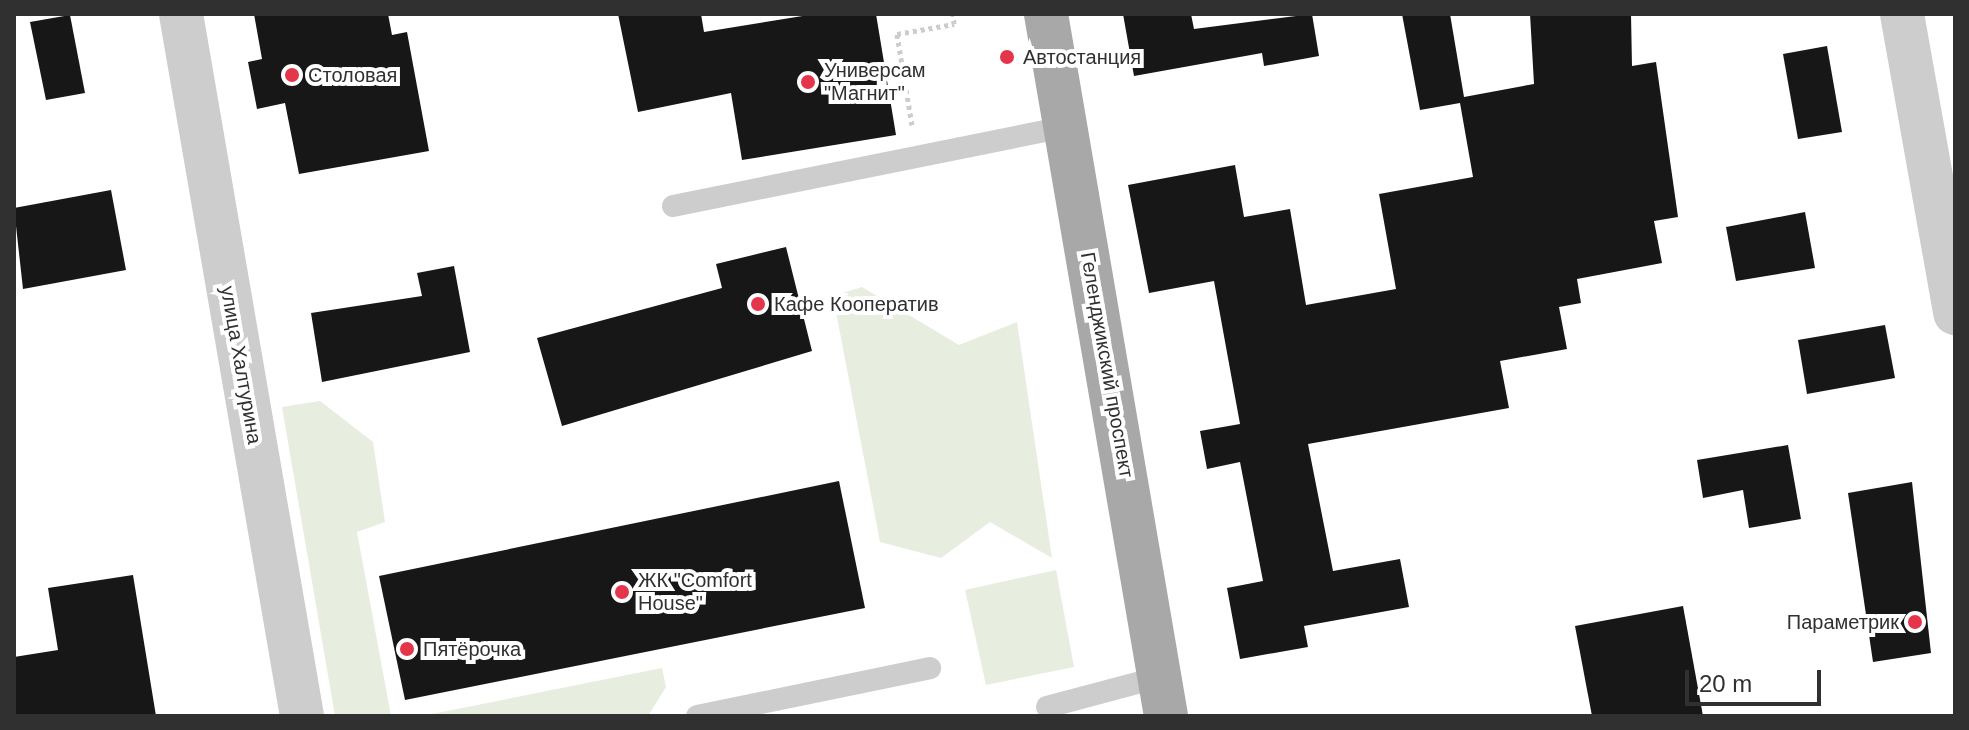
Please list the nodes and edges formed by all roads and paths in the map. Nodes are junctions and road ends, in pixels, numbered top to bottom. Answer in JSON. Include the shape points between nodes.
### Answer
{"nodes":[{"id":1,"x":181,"y":14,"type":"edge"},
{"id":2,"x":953,"y":14,"type":"edge"},
{"id":3,"x":1046,"y":14,"type":"edge"},
{"id":4,"x":1902,"y":14,"type":"edge"},
{"id":5,"x":1066,"y":127,"type":"junction"},
{"id":6,"x":912,"y":129,"type":"dead end"},
{"id":7,"x":673,"y":206,"type":"dead end"},
{"id":8,"x":1955,"y":313,"type":"edge"},
{"id":9,"x":930,"y":668,"type":"dead end"},
{"id":10,"x":1163,"y":696,"type":"edge"},
{"id":11,"x":1047,"y":707,"type":"dead end"},
{"id":12,"x":302,"y":716,"type":"edge"},
{"id":13,"x":697,"y":716,"type":"edge"}],
"edges":[{"from":1,"to":12,"type":"street","name":"улица Халтурина"},
{"from":2,"to":6,"type":"path","via":[[954,24],[897,34]]},
{"from":3,"to":5,"type":"main road","name":"Геленджикский проспект"},
{"from":4,"to":8,"type":"street"},
{"from":5,"to":7,"type":"lane"},
{"from":5,"to":10,"type":"main road","name":"Геленджикский проспект"},
{"from":9,"to":13,"type":"lane"},
{"from":10,"to":11,"type":"lane"}]}
